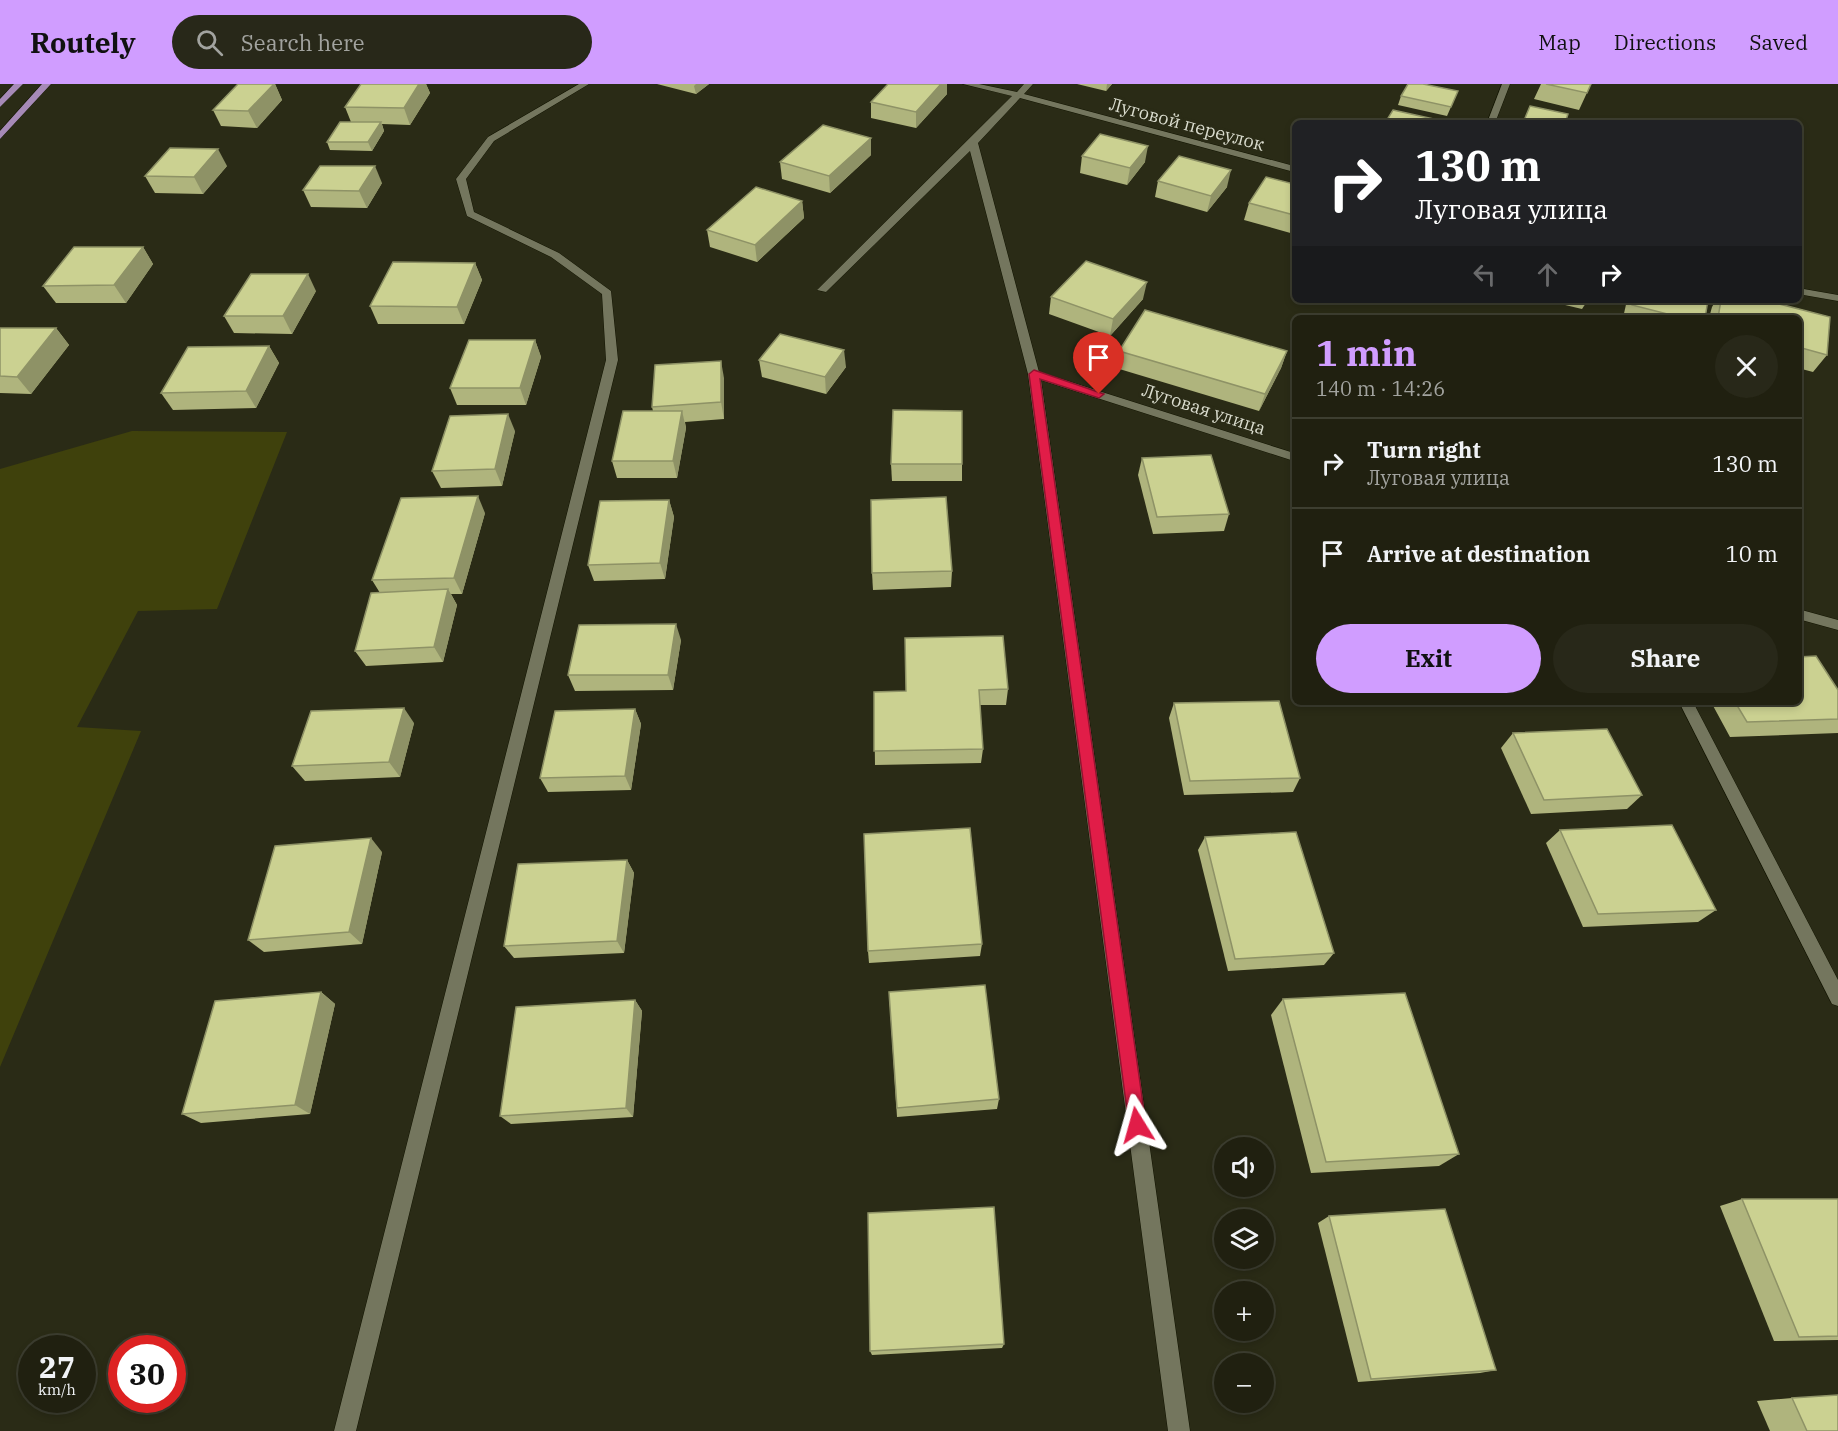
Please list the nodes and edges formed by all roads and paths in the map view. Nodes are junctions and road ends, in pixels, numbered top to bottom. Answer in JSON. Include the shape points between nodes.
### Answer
{"nodes":[{"id":1,"x":19,"y":84,"type":"edge"},
{"id":2,"x":47,"y":84,"type":"edge"},
{"id":3,"x":585,"y":84,"type":"edge"},
{"id":4,"x":967,"y":84,"type":"edge"},
{"id":5,"x":1029,"y":84,"type":"edge"},
{"id":6,"x":1506,"y":84,"type":"edge"},
{"id":7,"x":1018,"y":95,"type":"junction"},
{"id":8,"x":0,"y":104,"type":"edge"},
{"id":9,"x":1492,"y":120,"type":"edge"},
{"id":10,"x":0,"y":136,"type":"edge"},
{"id":11,"x":973,"y":143,"type":"junction"},
{"id":12,"x":1292,"y":169,"type":"edge"},
{"id":13,"x":822,"y":290,"type":"dead end"},
{"id":14,"x":1802,"y":292,"type":"edge"},
{"id":15,"x":1838,"y":298,"type":"edge"},
{"id":16,"x":1034,"y":374,"type":"junction"},
{"id":17,"x":1292,"y":456,"type":"edge"},
{"id":18,"x":1802,"y":615,"type":"edge"},
{"id":19,"x":1838,"y":626,"type":"edge"},
{"id":20,"x":1688,"y":705,"type":"edge"},
{"id":21,"x":1838,"y":998,"type":"edge"},
{"id":22,"x":345,"y":1431,"type":"edge"},
{"id":23,"x":1179,"y":1431,"type":"edge"}],
"edges":[{"from":1,"to":8,"type":"main road"},
{"from":2,"to":10,"type":"main road"},
{"from":3,"to":22,"type":"street","via":[[491,139],[461,179],[470,214],[555,255],[607,293],[612,360]]},
{"from":4,"to":7,"type":"street","name":"Луговой переулок"},
{"from":5,"to":7,"type":"street"},
{"from":6,"to":9,"type":"street"},
{"from":7,"to":11,"type":"street"},
{"from":7,"to":12,"type":"street","name":"Луговой переулок"},
{"from":11,"to":13,"type":"street"},
{"from":11,"to":16,"type":"street"},
{"from":14,"to":15,"type":"street"},
{"from":16,"to":17,"type":"street","name":"Луговая улица"},
{"from":16,"to":23,"type":"street"},
{"from":18,"to":19,"type":"street"},
{"from":20,"to":21,"type":"street"}]}
